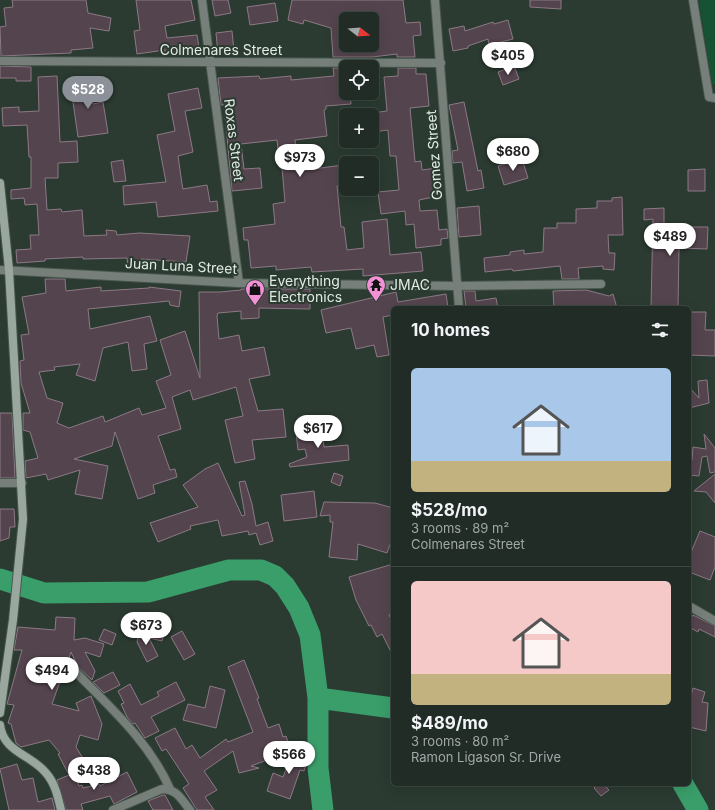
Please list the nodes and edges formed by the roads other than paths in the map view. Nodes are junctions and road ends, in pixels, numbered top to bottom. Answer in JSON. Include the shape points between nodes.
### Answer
{"nodes":[{"id":1,"x":202,"y":0,"type":"edge"},
{"id":2,"x":435,"y":0,"type":"edge"},
{"id":3,"x":693,"y":0,"type":"edge"},
{"id":4,"x":0,"y":61,"type":"edge"},
{"id":5,"x":211,"y":63,"type":"junction"},
{"id":6,"x":441,"y":63,"type":"junction"},
{"id":7,"x":715,"y":98,"type":"edge"},
{"id":8,"x":0,"y":183,"type":"edge"},
{"id":9,"x":0,"y":270,"type":"edge"},
{"id":10,"x":9,"y":270,"type":"junction"},
{"id":11,"x":239,"y":283,"type":"junction"},
{"id":12,"x":601,"y":284,"type":"dead end"},
{"id":13,"x":457,"y":286,"type":"junction"},
{"id":14,"x":459,"y":306,"type":"edge"},
{"id":15,"x":0,"y":483,"type":"edge"},
{"id":16,"x":22,"y":483,"type":"junction"},
{"id":17,"x":691,"y":607,"type":"edge"},
{"id":18,"x":715,"y":621,"type":"edge"},
{"id":19,"x":70,"y":666,"type":"dead end"},
{"id":20,"x":0,"y":713,"type":"edge"},
{"id":21,"x":0,"y":725,"type":"edge"},
{"id":22,"x":0,"y":728,"type":"edge"},
{"id":23,"x":170,"y":789,"type":"junction"},
{"id":24,"x":61,"y":810,"type":"edge"},
{"id":25,"x":113,"y":810,"type":"edge"},
{"id":26,"x":190,"y":810,"type":"edge"}],
"edges":[{"from":1,"to":5,"type":"street","name":"Roxas Street"},
{"from":2,"to":6,"type":"street","name":"Gomez Street"},
{"from":3,"to":7,"type":"street","via":[[709,97]]},
{"from":4,"to":5,"type":"street","name":"Colmenares Street"},
{"from":5,"to":6,"type":"street","name":"Colmenares Street"},
{"from":5,"to":11,"type":"street","name":"Roxas Street"},
{"from":6,"to":13,"type":"street","name":"Gomez Street"},
{"from":8,"to":10,"type":"street"},
{"from":9,"to":10,"type":"street","name":"Juan Luna Street"},
{"from":10,"to":11,"type":"street","name":"Juan Luna Street"},
{"from":10,"to":16,"type":"street"},
{"from":11,"to":13,"type":"street","name":"Juan Luna Street"},
{"from":12,"to":13,"type":"street","name":"Juan Luna Street"},
{"from":13,"to":14,"type":"street","name":"Gomez Street"},
{"from":15,"to":16,"type":"street"},
{"from":16,"to":20,"type":"street","via":[[21,550]]},
{"from":17,"to":18,"type":"street"},
{"from":19,"to":23,"type":"street","via":[[137,735],[161,767]]},
{"from":21,"to":22,"type":"street"},
{"from":22,"to":24,"type":"street","via":[[9,744],[46,773],[54,787]]},
{"from":23,"to":25,"type":"street","via":[[162,789]]},
{"from":23,"to":26,"type":"street","via":[[177,792]]}]}
